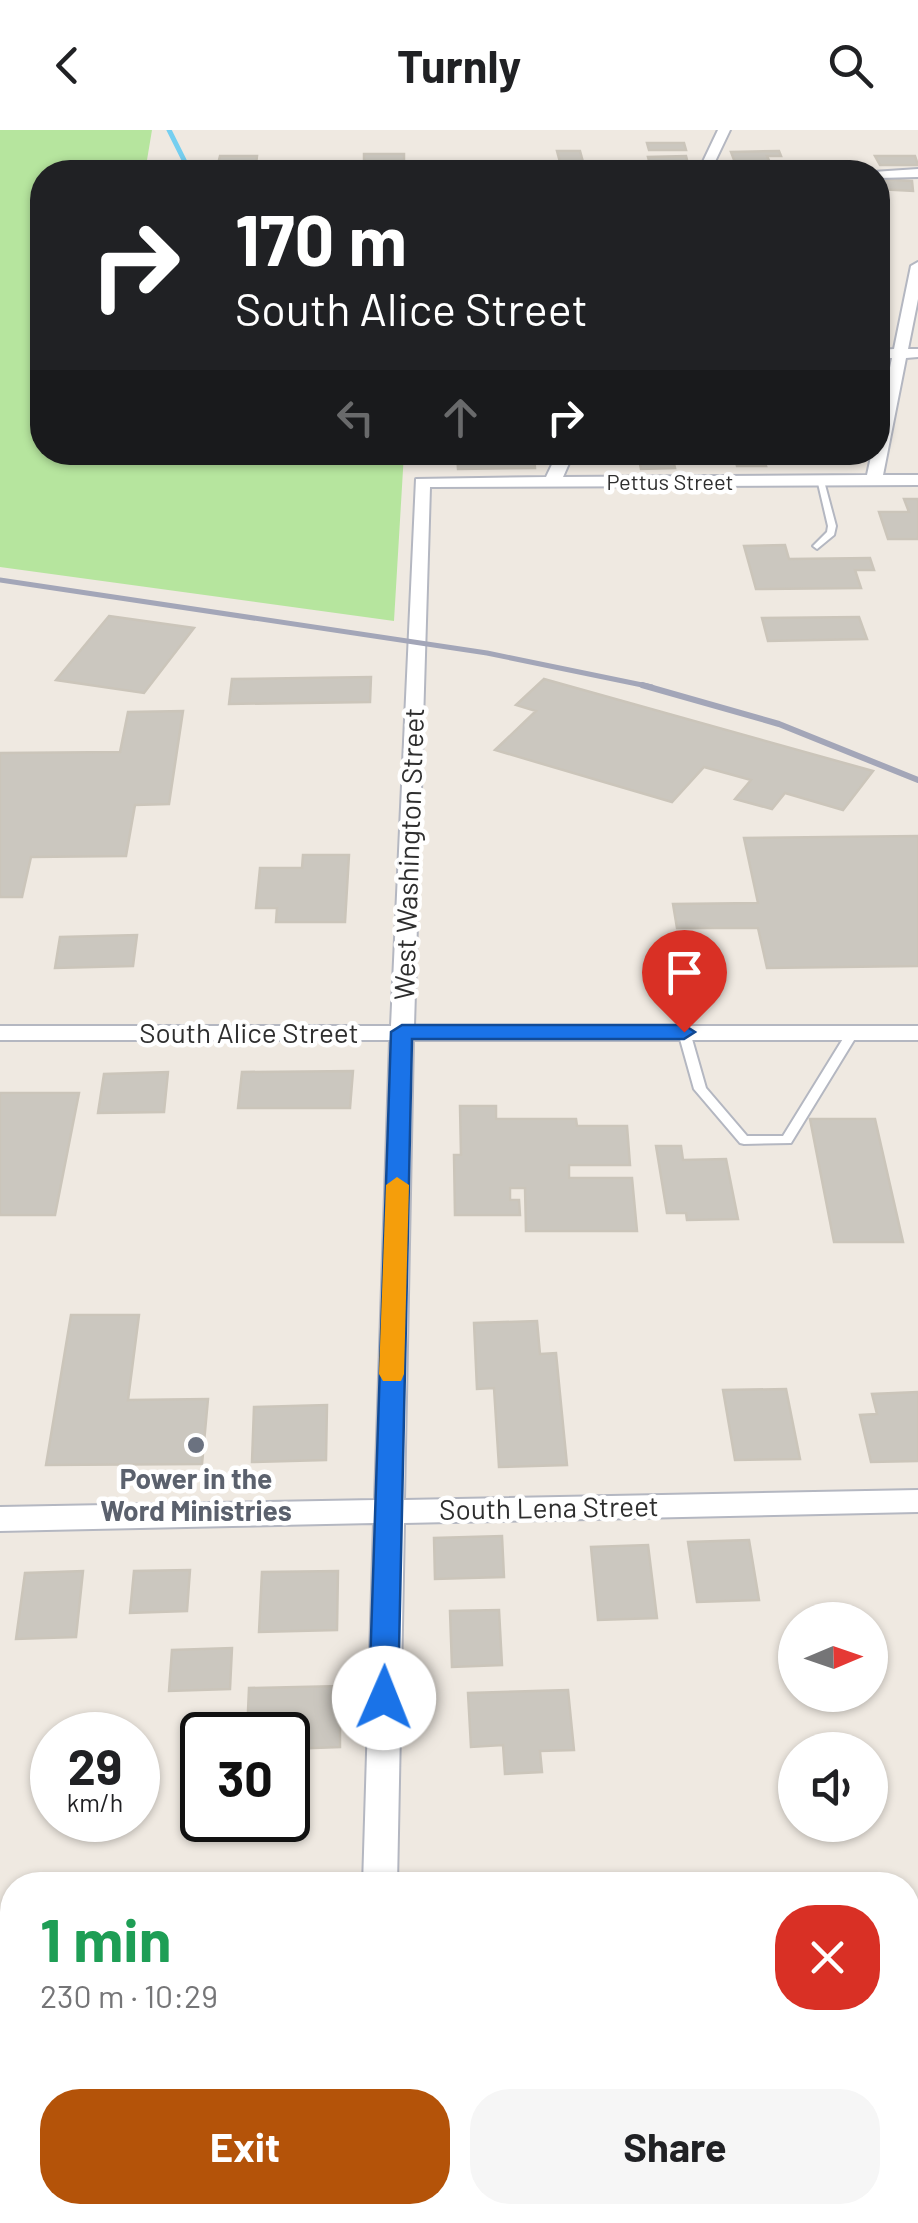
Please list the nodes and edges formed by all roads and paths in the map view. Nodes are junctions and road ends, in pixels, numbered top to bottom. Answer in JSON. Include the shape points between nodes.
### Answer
{"nodes":[{"id":1,"x":724,"y":130,"type":"edge"},
{"id":2,"x":710,"y":160,"type":"edge"},
{"id":3,"x":890,"y":174,"type":"edge"},
{"id":4,"x":918,"y":174,"type":"edge"},
{"id":5,"x":918,"y":266,"type":"edge"},
{"id":6,"x":890,"y":354,"type":"edge"},
{"id":7,"x":899,"y":354,"type":"junction"},
{"id":8,"x":918,"y":354,"type":"edge"},
{"id":9,"x":890,"y":399,"type":"edge"},
{"id":10,"x":560,"y":465,"type":"edge"},
{"id":11,"x":877,"y":465,"type":"edge"},
{"id":12,"x":874,"y":480,"type":"junction"},
{"id":13,"x":918,"y":480,"type":"edge"},
{"id":14,"x":820,"y":481,"type":"junction"},
{"id":15,"x":422,"y":482,"type":"joint"},
{"id":16,"x":552,"y":482,"type":"junction"},
{"id":17,"x":817,"y":546,"type":"dead end"},
{"id":18,"x":402,"y":1032,"type":"junction"},
{"id":19,"x":684,"y":1032,"type":"junction"},
{"id":20,"x":853,"y":1032,"type":"junction"},
{"id":21,"x":0,"y":1033,"type":"edge"},
{"id":22,"x":918,"y":1033,"type":"edge"},
{"id":23,"x":918,"y":1501,"type":"edge"},
{"id":24,"x":388,"y":1510,"type":"junction"},
{"id":25,"x":0,"y":1519,"type":"edge"},
{"id":26,"x":380,"y":1872,"type":"edge"}],
"edges":[{"from":1,"to":2,"type":"street"},
{"from":3,"to":4,"type":"street"},
{"from":5,"to":7,"type":"street"},
{"from":6,"to":7,"type":"street"},
{"from":7,"to":8,"type":"street"},
{"from":7,"to":9,"type":"street"},
{"from":10,"to":16,"type":"street"},
{"from":11,"to":12,"type":"street"},
{"from":12,"to":13,"type":"street","name":"Pettus Street"},
{"from":12,"to":14,"type":"street","name":"Pettus Street"},
{"from":14,"to":16,"type":"street","name":"Pettus Street"},
{"from":14,"to":17,"type":"lane","via":[[832,526]]},
{"from":15,"to":16,"type":"street","name":"Pettus Street"},
{"from":15,"to":18,"type":"street","name":"West Washington Street"},
{"from":18,"to":19,"type":"street","name":"South Alice Street"},
{"from":18,"to":21,"type":"street","name":"South Alice Street"},
{"from":18,"to":24,"type":"street","name":"West Washington Street"},
{"from":19,"to":20,"type":"street","name":"South Alice Street"},
{"from":19,"to":20,"type":"lane","via":[[700,1089],[744,1140],[786,1140]]},
{"from":20,"to":22,"type":"street","name":"South Alice Street"},
{"from":23,"to":24,"type":"street","name":"South Lena Street"},
{"from":24,"to":25,"type":"street","name":"South Lena Street"},
{"from":24,"to":26,"type":"street","name":"West Washington Street"}]}
